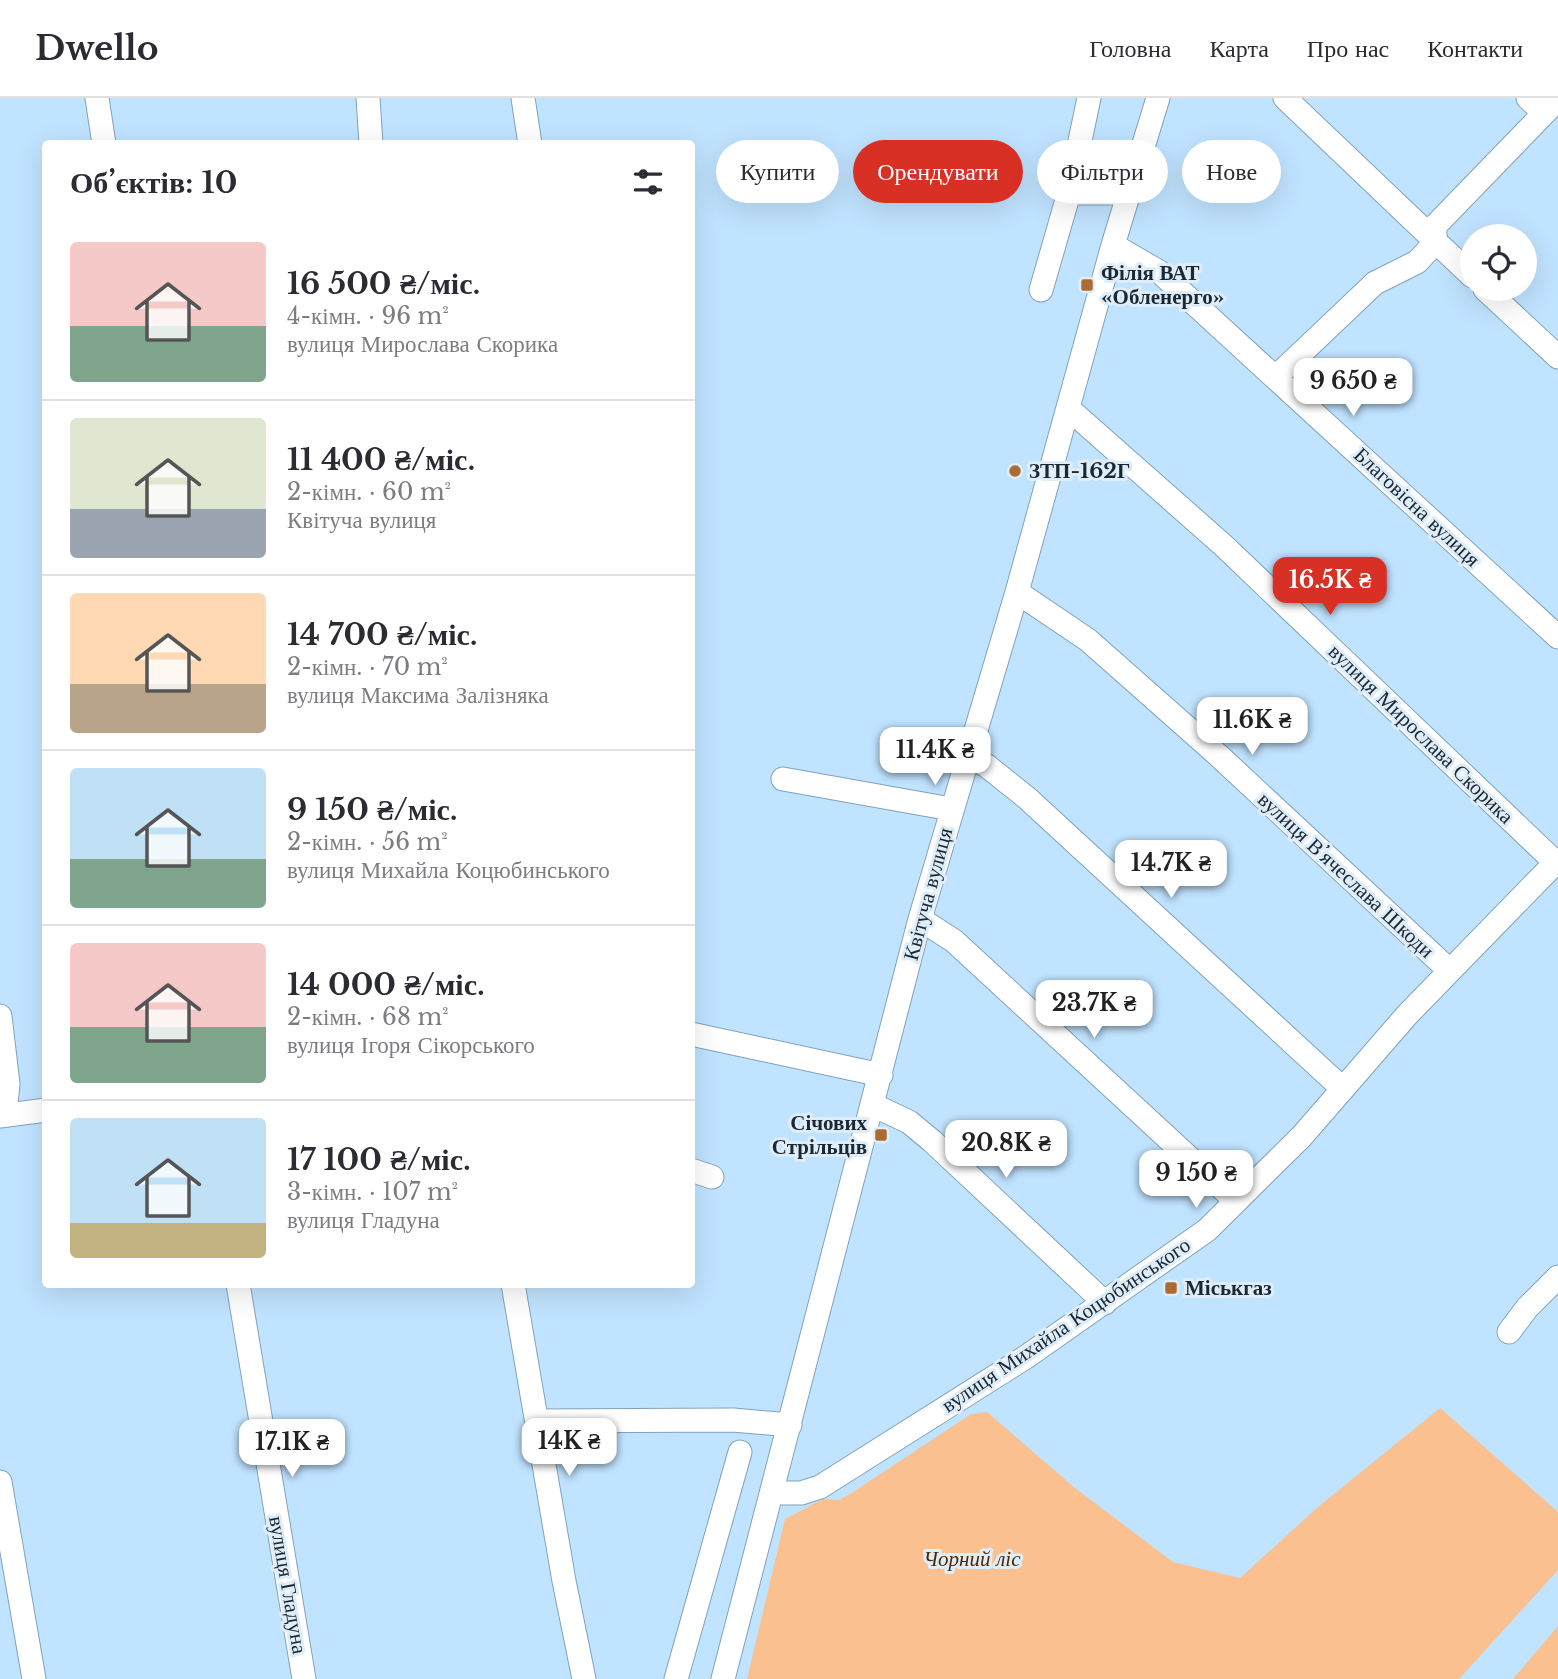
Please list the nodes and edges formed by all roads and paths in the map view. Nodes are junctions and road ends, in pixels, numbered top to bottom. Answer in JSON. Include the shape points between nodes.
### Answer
{"nodes":[{"id":1,"x":97,"y":98,"type":"edge"},
{"id":2,"x":368,"y":98,"type":"edge"},
{"id":3,"x":523,"y":98,"type":"edge"},
{"id":4,"x":1089,"y":98,"type":"edge"},
{"id":5,"x":1158,"y":98,"type":"edge"},
{"id":6,"x":1285,"y":98,"type":"edge"},
{"id":7,"x":1543,"y":103,"type":"edge"},
{"id":8,"x":103,"y":140,"type":"edge"},
{"id":9,"x":371,"y":140,"type":"edge"},
{"id":10,"x":529,"y":140,"type":"edge"},
{"id":11,"x":1080,"y":140,"type":"edge"},
{"id":12,"x":1145,"y":140,"type":"edge"},
{"id":13,"x":1066,"y":203,"type":"edge"},
{"id":14,"x":1125,"y":203,"type":"edge"},
{"id":15,"x":1436,"y":243,"type":"junction"},
{"id":16,"x":1113,"y":245,"type":"junction"},
{"id":17,"x":1460,"y":265,"type":"edge"},
{"id":18,"x":1041,"y":290,"type":"dead end"},
{"id":19,"x":1498,"y":301,"type":"edge"},
{"id":20,"x":1557,"y":353,"type":"edge"},
{"id":21,"x":1276,"y":377,"type":"junction"},
{"id":22,"x":1069,"y":409,"type":"junction"},
{"id":23,"x":1017,"y":592,"type":"junction"},
{"id":24,"x":1558,"y":637,"type":"edge"},
{"id":25,"x":967,"y":755,"type":"junction"},
{"id":26,"x":783,"y":779,"type":"dead end"},
{"id":27,"x":951,"y":810,"type":"junction"},
{"id":28,"x":1557,"y":861,"type":"edge"},
{"id":29,"x":920,"y":919,"type":"junction"},
{"id":30,"x":1450,"y":971,"type":"junction"},
{"id":31,"x":0,"y":1016,"type":"edge"},
{"id":32,"x":695,"y":1035,"type":"edge"},
{"id":33,"x":881,"y":1074,"type":"junction"},
{"id":34,"x":1343,"y":1089,"type":"junction"},
{"id":35,"x":873,"y":1105,"type":"junction"},
{"id":36,"x":42,"y":1111,"type":"edge"},
{"id":37,"x":2,"y":1116,"type":"edge"},
{"id":38,"x":1236,"y":1201,"type":"junction"},
{"id":39,"x":1558,"y":1277,"type":"edge"},
{"id":40,"x":239,"y":1288,"type":"edge"},
{"id":41,"x":514,"y":1288,"type":"edge"},
{"id":42,"x":1105,"y":1303,"type":"junction"},
{"id":43,"x":1509,"y":1332,"type":"dead end"},
{"id":44,"x":538,"y":1421,"type":"junction"},
{"id":45,"x":790,"y":1425,"type":"junction"},
{"id":46,"x":740,"y":1452,"type":"dead end"},
{"id":47,"x":0,"y":1482,"type":"edge"},
{"id":48,"x":772,"y":1493,"type":"junction"},
{"id":49,"x":34,"y":1679,"type":"edge"},
{"id":50,"x":304,"y":1679,"type":"edge"},
{"id":51,"x":584,"y":1679,"type":"edge"},
{"id":52,"x":676,"y":1679,"type":"edge"},
{"id":53,"x":723,"y":1679,"type":"edge"}],
"edges":[{"from":1,"to":8,"type":"street"},
{"from":2,"to":9,"type":"street"},
{"from":3,"to":10,"type":"street"},
{"from":4,"to":11,"type":"street"},
{"from":5,"to":12,"type":"street","name":"Квітуча вулиця"},
{"from":6,"to":15,"type":"street"},
{"from":7,"to":15,"type":"street","via":[[1434,227]]},
{"from":13,"to":18,"type":"street"},
{"from":14,"to":16,"type":"street","name":"Квітуча вулиця"},
{"from":15,"to":17,"type":"street"},
{"from":15,"to":21,"type":"street","via":[[1417,262],[1375,284]]},
{"from":16,"to":21,"type":"street","name":"Благовісна вулиця","via":[[1161,273]]},
{"from":16,"to":22,"type":"street","name":"Квітуча вулиця"},
{"from":19,"to":20,"type":"street"},
{"from":21,"to":24,"type":"street","name":"Благовісна вулиця"},
{"from":22,"to":23,"type":"street","name":"Квітуча вулиця"},
{"from":22,"to":28,"type":"street","name":"вулиця Мирослава Скорика","via":[[1224,546]]},
{"from":23,"to":25,"type":"street","name":"Квітуча вулиця"},
{"from":23,"to":30,"type":"street","name":"вулиця Вʼячеслава Шкоди","via":[[1088,640]]},
{"from":25,"to":27,"type":"street","name":"Квітуча вулиця"},
{"from":25,"to":34,"type":"street","via":[[1027,798]]},
{"from":26,"to":27,"type":"street"},
{"from":27,"to":29,"type":"street","name":"Квітуча вулиця"},
{"from":28,"to":30,"type":"street","name":"вулиця Михайла Коцюбинського"},
{"from":29,"to":33,"type":"street","name":"Квітуча вулиця"},
{"from":29,"to":38,"type":"street","via":[[954,942]]},
{"from":30,"to":34,"type":"street","name":"вулиця Михайла Коцюбинського"},
{"from":31,"to":37,"type":"street","via":[[8,1084]]},
{"from":32,"to":33,"type":"street"},
{"from":33,"to":35,"type":"street","name":"Квітуча вулиця"},
{"from":34,"to":38,"type":"street","name":"вулиця Михайла Коцюбинського"},
{"from":35,"to":42,"type":"street","via":[[909,1122],[932,1141]]},
{"from":35,"to":45,"type":"street","name":"Квітуча вулиця"},
{"from":36,"to":37,"type":"street"},
{"from":38,"to":42,"type":"street","name":"вулиця Михайла Коцюбинського","via":[[1207,1230]]},
{"from":39,"to":43,"type":"street"},
{"from":40,"to":50,"type":"street","name":"вулиця Гладуна"},
{"from":41,"to":44,"type":"street"},
{"from":42,"to":48,"type":"street","name":"вулиця Михайла Коцюбинського","via":[[820,1487],[801,1493]]},
{"from":44,"to":45,"type":"street","via":[[733,1420]]},
{"from":44,"to":51,"type":"street"},
{"from":45,"to":48,"type":"street","name":"Квітуча вулиця"},
{"from":46,"to":52,"type":"street"},
{"from":47,"to":49,"type":"street"},
{"from":48,"to":53,"type":"street","name":"Квітуча вулиця"}]}
